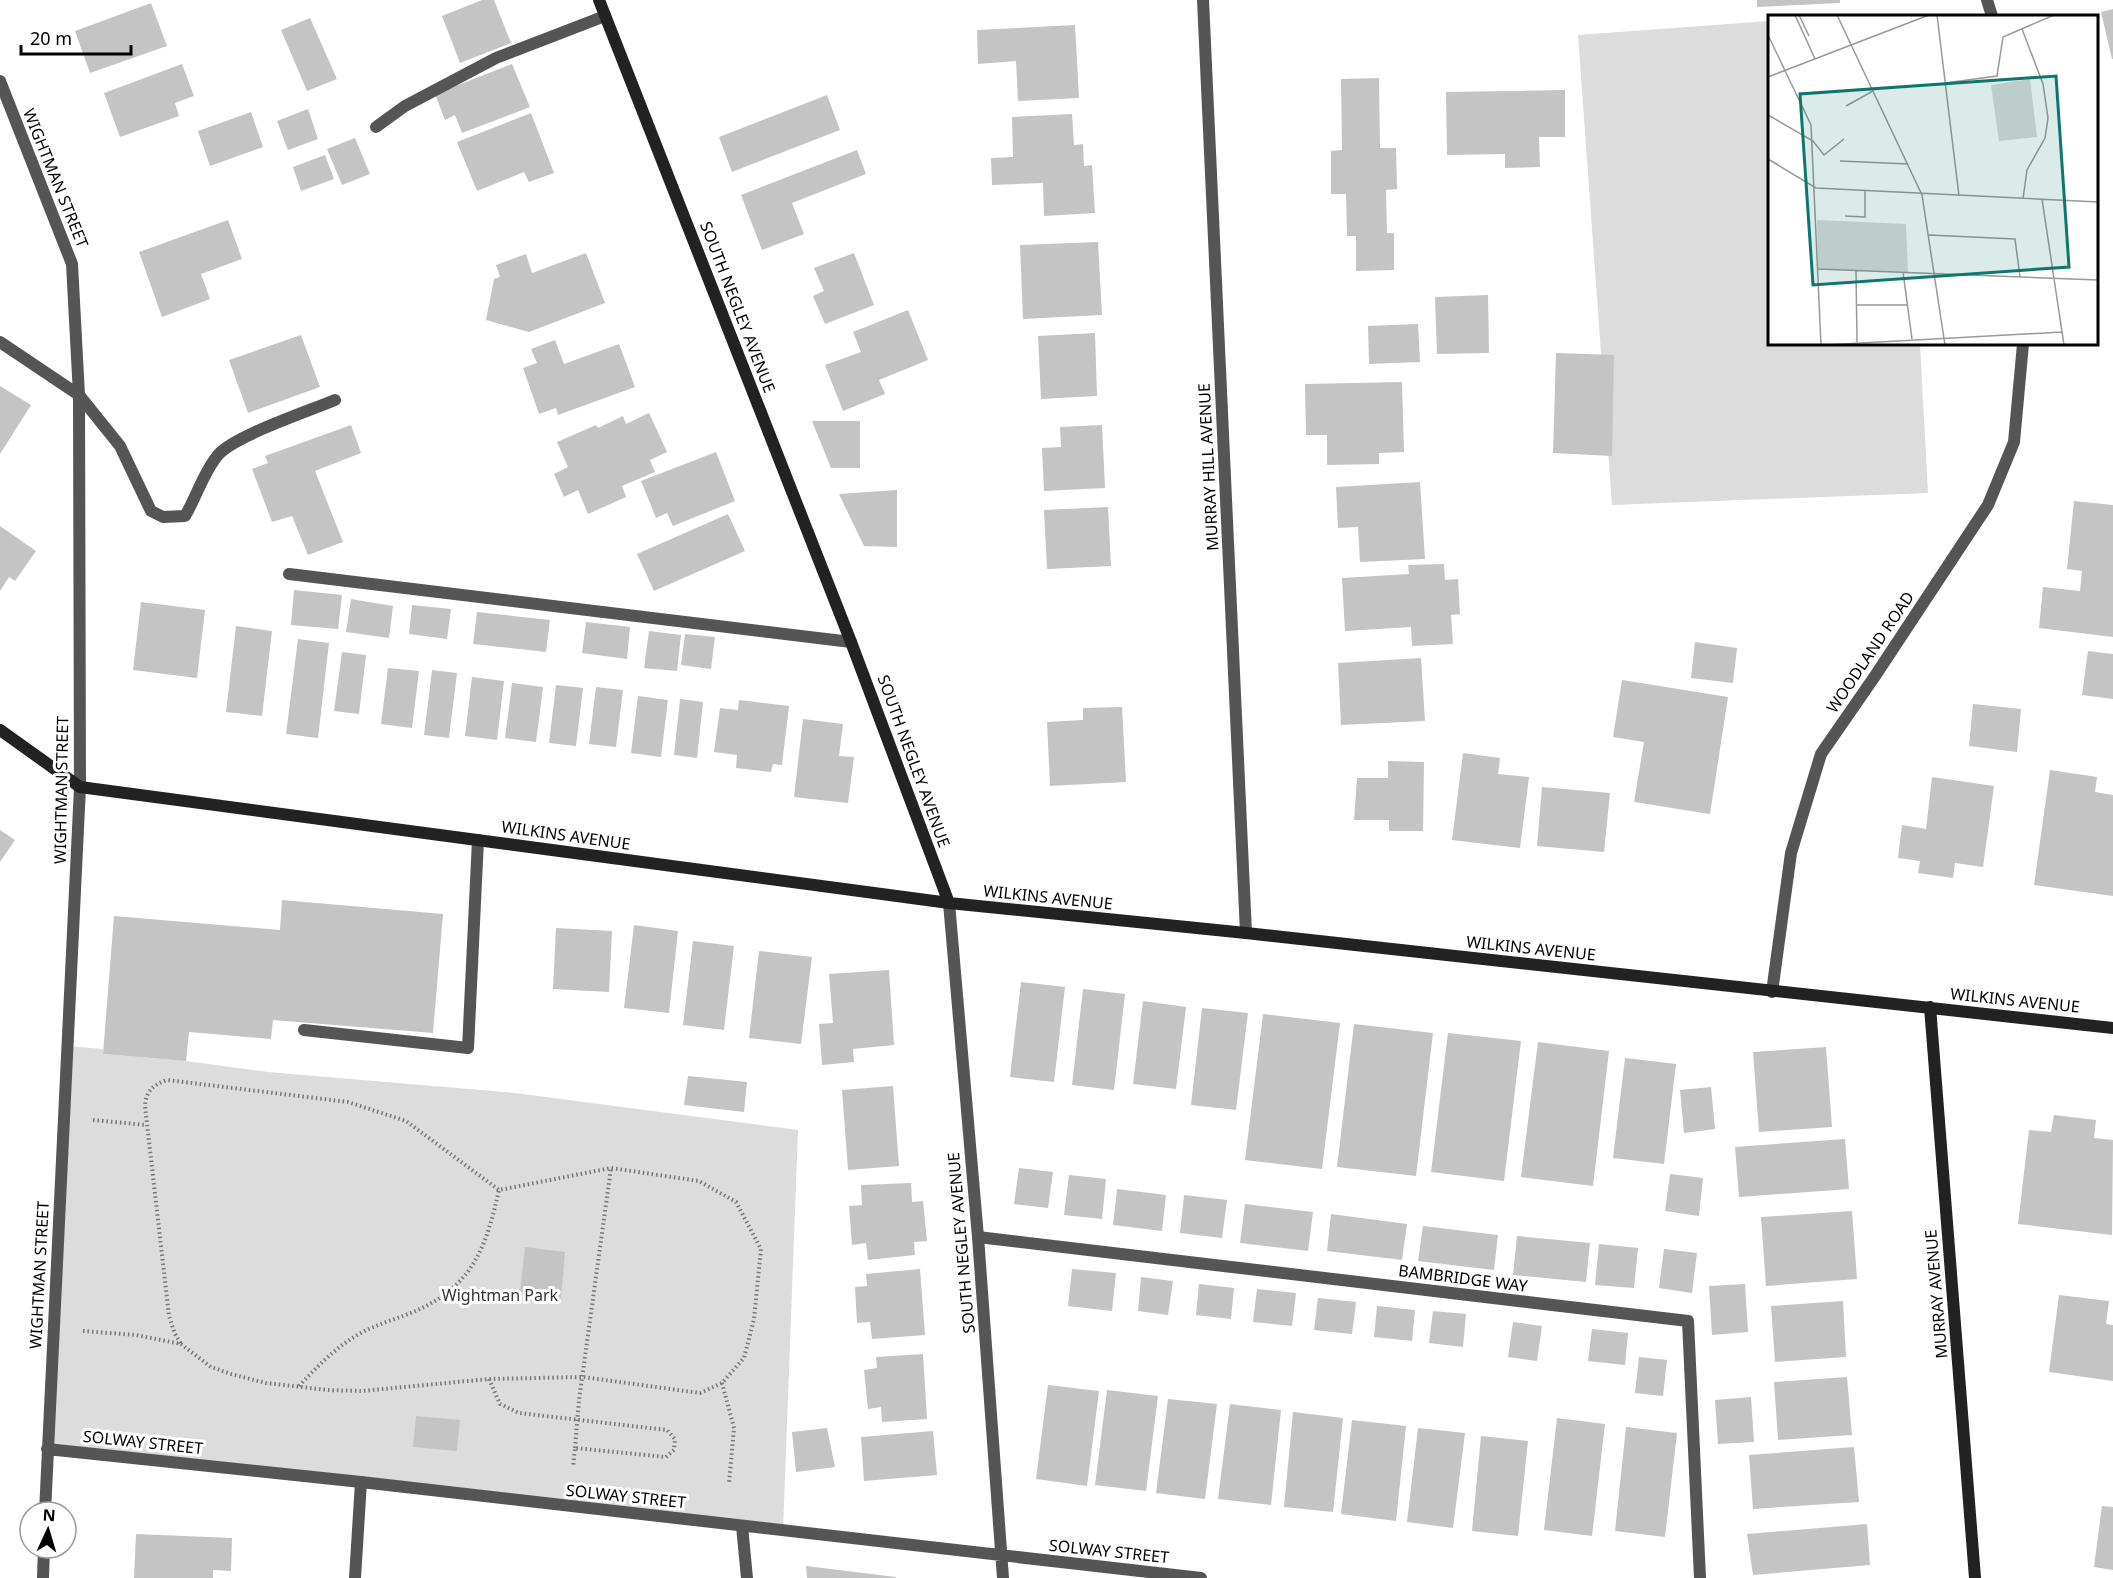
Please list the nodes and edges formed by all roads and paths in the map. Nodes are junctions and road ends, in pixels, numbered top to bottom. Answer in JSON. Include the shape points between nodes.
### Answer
{"nodes":[{"id":1,"x":599,"y":0,"type":"edge"},
{"id":2,"x":1203,"y":0,"type":"edge"},
{"id":3,"x":1987,"y":0,"type":"edge"},
{"id":4,"x":1992,"y":15,"type":"edge"},
{"id":5,"x":606,"y":16,"type":"junction"},
{"id":6,"x":0,"y":81,"type":"edge"},
{"id":7,"x":376,"y":128,"type":"dead end"},
{"id":8,"x":0,"y":342,"type":"edge"},
{"id":9,"x":2023,"y":345,"type":"edge"},
{"id":10,"x":79,"y":395,"type":"junction"},
{"id":11,"x":335,"y":400,"type":"dead end"},
{"id":12,"x":289,"y":574,"type":"dead end"},
{"id":13,"x":851,"y":642,"type":"junction"},
{"id":14,"x":0,"y":730,"type":"edge"},
{"id":15,"x":80,"y":787,"type":"junction"},
{"id":16,"x":478,"y":840,"type":"junction"},
{"id":17,"x":949,"y":903,"type":"junction"},
{"id":18,"x":1246,"y":933,"type":"junction"},
{"id":19,"x":1772,"y":992,"type":"junction"},
{"id":20,"x":1930,"y":1007,"type":"junction"},
{"id":21,"x":2113,"y":1028,"type":"edge"},
{"id":22,"x":304,"y":1030,"type":"dead end"},
{"id":23,"x":93,"y":1120,"type":"dead end"},
{"id":24,"x":146,"y":1125,"type":"junction"},
{"id":25,"x":610,"y":1168,"type":"junction"},
{"id":26,"x":499,"y":1190,"type":"junction"},
{"id":27,"x":978,"y":1237,"type":"junction"},
{"id":28,"x":83,"y":1331,"type":"dead end"},
{"id":29,"x":180,"y":1344,"type":"junction"},
{"id":30,"x":583,"y":1377,"type":"junction"},
{"id":31,"x":489,"y":1379,"type":"junction"},
{"id":32,"x":722,"y":1383,"type":"junction"},
{"id":33,"x":299,"y":1386,"type":"junction"},
{"id":34,"x":578,"y":1419,"type":"junction"},
{"id":35,"x":575,"y":1448,"type":"junction"},
{"id":36,"x":47,"y":1449,"type":"junction"},
{"id":37,"x":573,"y":1467,"type":"dead end"},
{"id":38,"x":361,"y":1482,"type":"junction"},
{"id":39,"x":729,"y":1483,"type":"dead end"},
{"id":40,"x":45,"y":1500,"type":"edge"},
{"id":41,"x":742,"y":1526,"type":"junction"},
{"id":42,"x":1001,"y":1555,"type":"junction"},
{"id":43,"x":44,"y":1560,"type":"edge"},
{"id":44,"x":43,"y":1578,"type":"edge"},
{"id":45,"x":355,"y":1578,"type":"edge"},
{"id":46,"x":747,"y":1578,"type":"edge"},
{"id":47,"x":1003,"y":1578,"type":"edge"},
{"id":48,"x":1201,"y":1578,"type":"edge"},
{"id":49,"x":1700,"y":1578,"type":"edge"},
{"id":50,"x":1975,"y":1578,"type":"edge"}],
"edges":[{"from":1,"to":5,"type":"main road","name":"SOUTH NEGLEY AVENUE"},
{"from":2,"to":18,"type":"street","name":"MURRAY HILL AVENUE"},
{"from":3,"to":4,"type":"street"},
{"from":5,"to":7,"type":"street","via":[[496,58],[405,106]]},
{"from":5,"to":13,"type":"main road","name":"SOUTH NEGLEY AVENUE"},
{"from":6,"to":10,"type":"street","name":"WIGHTMAN STREET","via":[[72,264]]},
{"from":8,"to":10,"type":"street"},
{"from":9,"to":19,"type":"street","name":"WOODLAND ROAD","via":[[2014,442],[1988,505],[1821,754],[1791,853]]},
{"from":10,"to":11,"type":"street","via":[[120,446],[151,512],[163,517],[185,516],[206,471],[220,453],[238,441]]},
{"from":10,"to":15,"type":"street","name":"WIGHTMAN STREET"},
{"from":12,"to":13,"type":"street"},
{"from":13,"to":17,"type":"main road","name":"SOUTH NEGLEY AVENUE"},
{"from":14,"to":15,"type":"main road","name":"WILKINS AVENUE"},
{"from":15,"to":16,"type":"main road","name":"WILKINS AVENUE"},
{"from":15,"to":36,"type":"street","name":"WIGHTMAN STREET"},
{"from":16,"to":17,"type":"main road","name":"WILKINS AVENUE"},
{"from":16,"to":22,"type":"street","via":[[468,1048]]},
{"from":17,"to":18,"type":"main road","name":"WILKINS AVENUE"},
{"from":17,"to":27,"type":"street","name":"SOUTH NEGLEY AVENUE"},
{"from":18,"to":19,"type":"main road","name":"WILKINS AVENUE"},
{"from":19,"to":20,"type":"main road","name":"WILKINS AVENUE"},
{"from":20,"to":21,"type":"main road","name":"WILKINS AVENUE"},
{"from":20,"to":50,"type":"main road","name":"MURRAY AVENUE"},
{"from":23,"to":24,"type":"path"},
{"from":24,"to":26,"type":"path","via":[[148,1092],[167,1080],[348,1102],[406,1122]]},
{"from":24,"to":29,"type":"path","via":[[170,1316]]},
{"from":25,"to":26,"type":"path"},
{"from":25,"to":30,"type":"path"},
{"from":25,"to":32,"type":"path","via":[[699,1181],[736,1202],[761,1249],[754,1319],[744,1358]]},
{"from":26,"to":33,"type":"path","via":[[485,1243],[473,1267],[449,1291],[426,1306],[355,1336]]},
{"from":27,"to":42,"type":"street","name":"SOUTH NEGLEY AVENUE"},
{"from":27,"to":49,"type":"street","name":"BAMBRIDGE WAY","via":[[1688,1321]]},
{"from":28,"to":29,"type":"path","via":[[136,1335]]},
{"from":29,"to":33,"type":"path","via":[[211,1367],[266,1383]]},
{"from":30,"to":31,"type":"path"},
{"from":30,"to":32,"type":"path","via":[[700,1393]]},
{"from":30,"to":34,"type":"path"},
{"from":31,"to":33,"type":"path","via":[[362,1391]]},
{"from":31,"to":34,"type":"path","via":[[500,1404],[519,1413]]},
{"from":32,"to":39,"type":"path","via":[[734,1428]]},
{"from":34,"to":35,"type":"path"},
{"from":34,"to":35,"type":"path","via":[[667,1430],[675,1439],[674,1450],[666,1457]]},
{"from":35,"to":37,"type":"path"},
{"from":36,"to":38,"type":"street","name":"SOLWAY STREET"},
{"from":36,"to":40,"type":"street","name":"WIGHTMAN STREET"},
{"from":38,"to":41,"type":"street","name":"SOLWAY STREET"},
{"from":38,"to":45,"type":"street"},
{"from":41,"to":42,"type":"street","name":"SOLWAY STREET"},
{"from":41,"to":46,"type":"street"},
{"from":42,"to":47,"type":"street","name":"SOUTH NEGLEY AVENUE"},
{"from":42,"to":48,"type":"street","name":"SOLWAY STREET"},
{"from":43,"to":44,"type":"street"}]}
